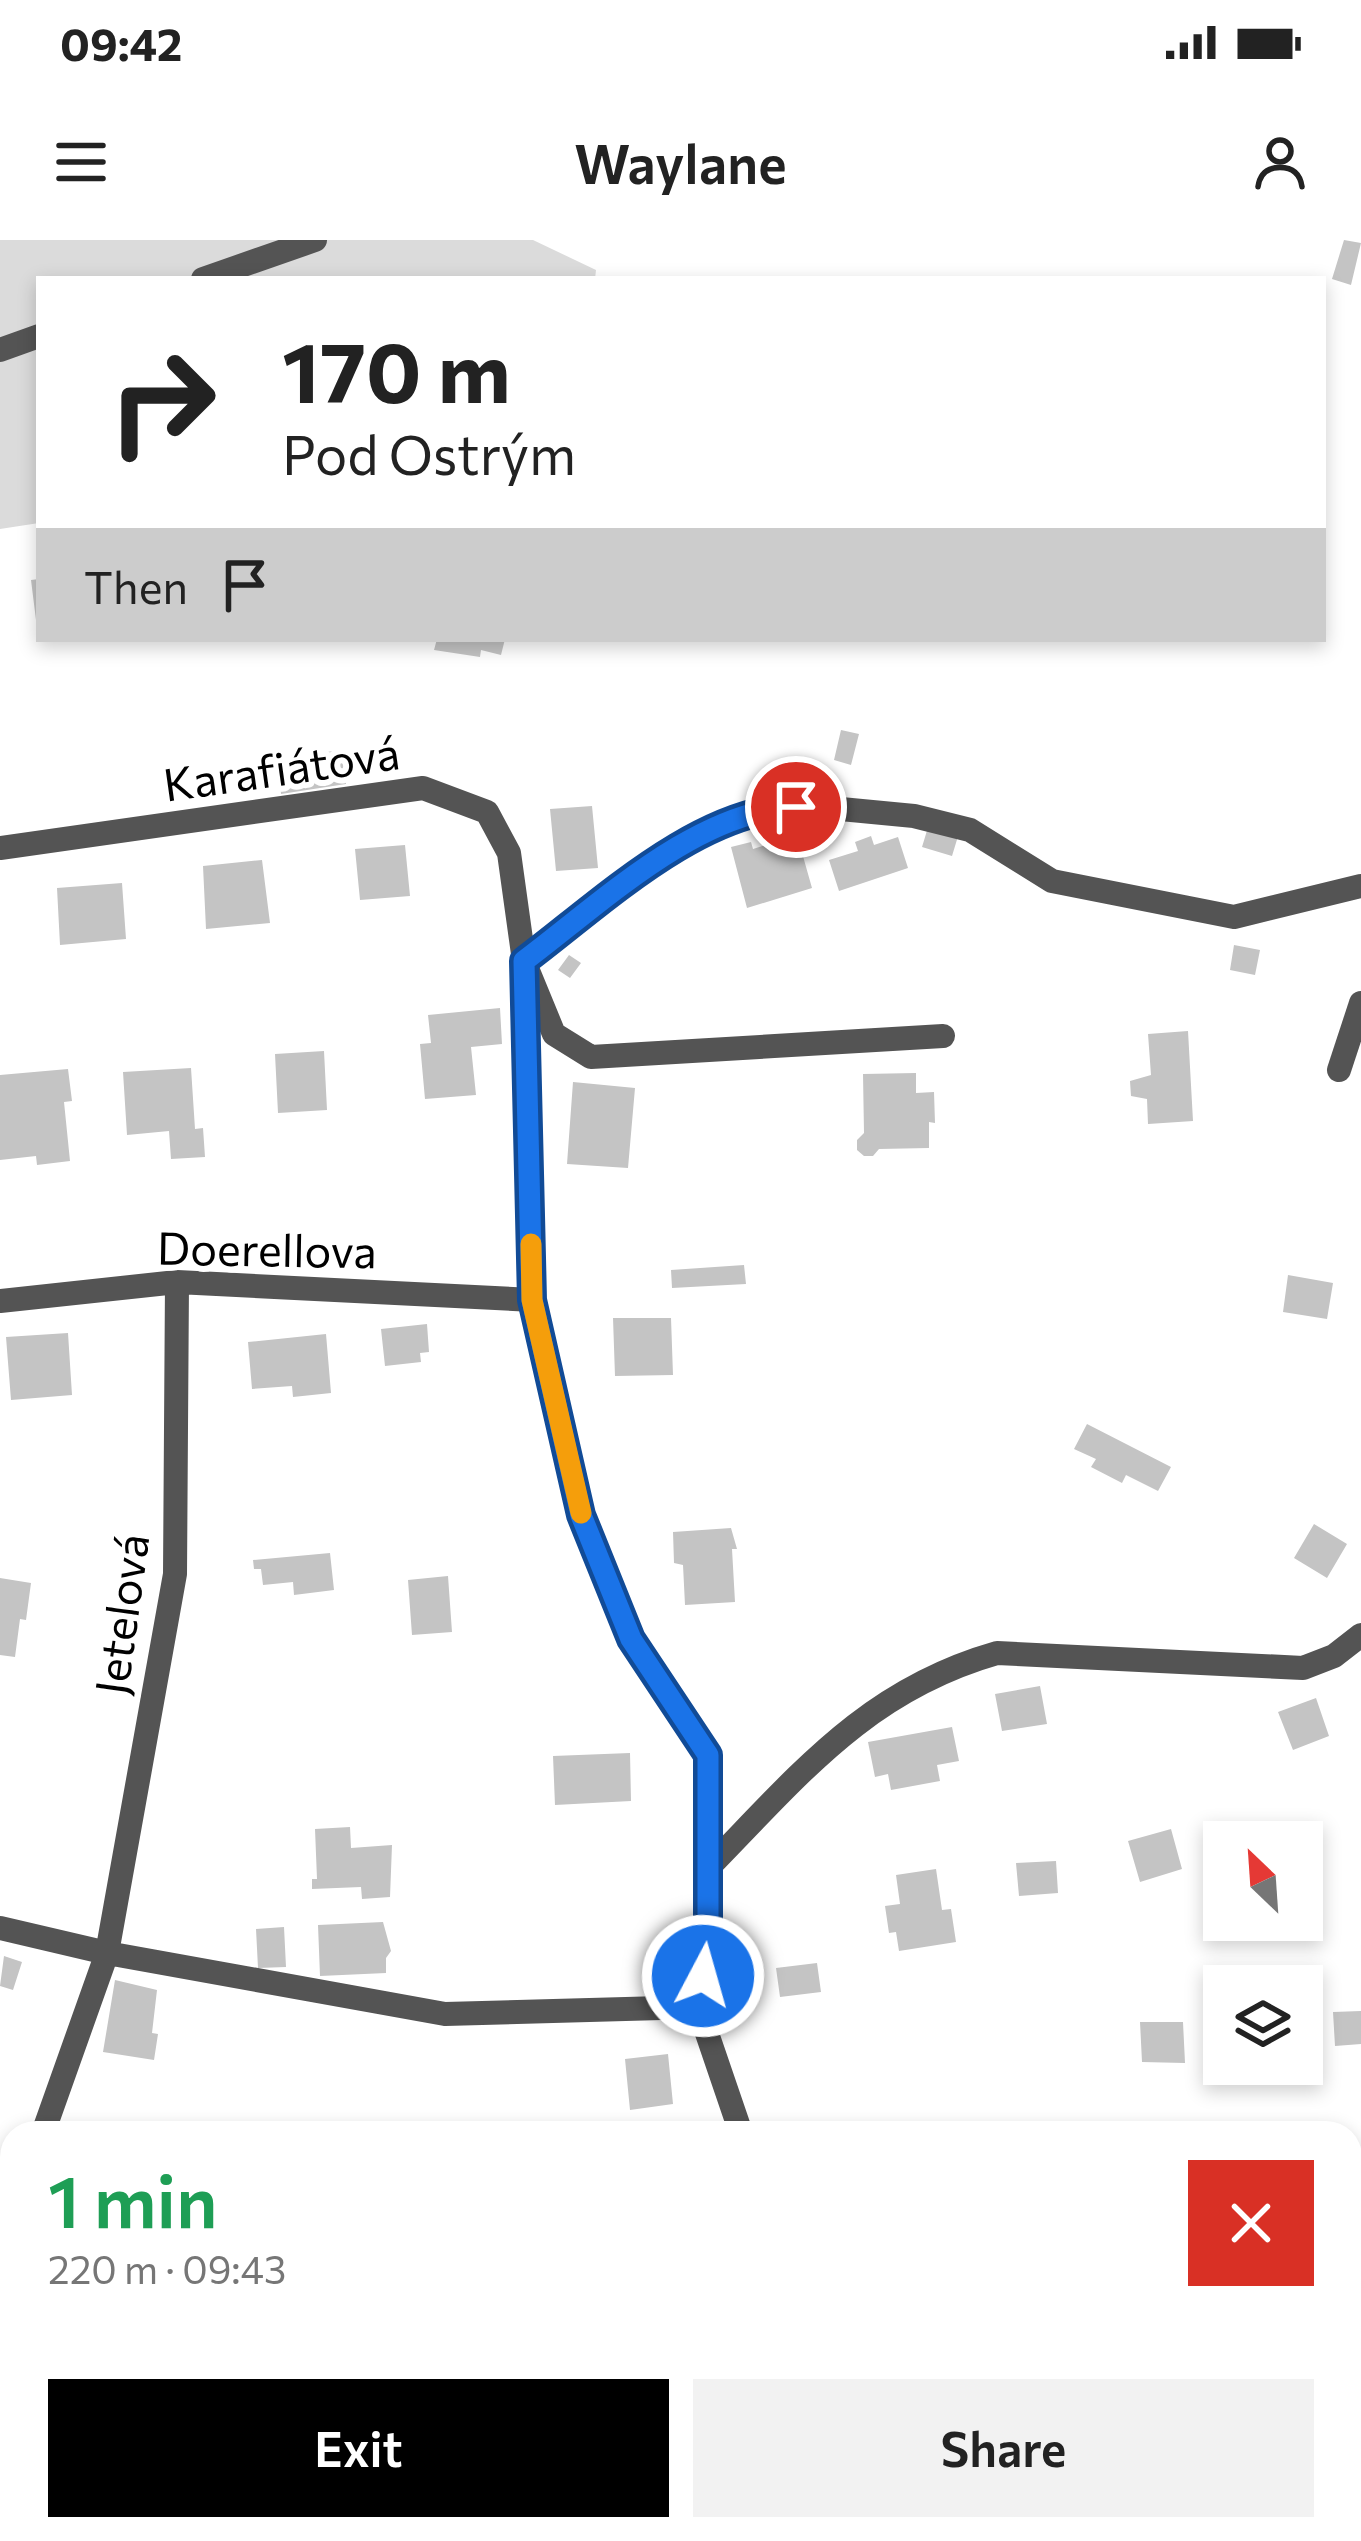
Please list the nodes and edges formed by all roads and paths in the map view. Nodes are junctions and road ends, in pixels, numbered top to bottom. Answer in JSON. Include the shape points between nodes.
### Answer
{"nodes":[{"id":1,"x":315,"y":240,"type":"edge"},
{"id":2,"x":212,"y":276,"type":"edge"},
{"id":3,"x":36,"y":337,"type":"edge"},
{"id":4,"x":0,"y":350,"type":"edge"},
{"id":5,"x":0,"y":848,"type":"edge"},
{"id":6,"x":1361,"y":886,"type":"edge"},
{"id":7,"x":524,"y":961,"type":"junction"},
{"id":8,"x":1361,"y":1003,"type":"edge"},
{"id":9,"x":943,"y":1036,"type":"dead end"},
{"id":10,"x":1339,"y":1070,"type":"dead end"},
{"id":11,"x":177,"y":1282,"type":"junction"},
{"id":12,"x":532,"y":1300,"type":"junction"},
{"id":13,"x":0,"y":1301,"type":"edge"},
{"id":14,"x":1361,"y":1635,"type":"edge"},
{"id":15,"x":710,"y":1867,"type":"junction"},
{"id":16,"x":0,"y":1928,"type":"edge"},
{"id":17,"x":107,"y":1953,"type":"junction"},
{"id":18,"x":698,"y":2007,"type":"junction"},
{"id":19,"x":47,"y":2121,"type":"edge"},
{"id":20,"x":737,"y":2121,"type":"edge"}],
"edges":[{"from":1,"to":2,"type":"street"},
{"from":3,"to":4,"type":"street"},
{"from":5,"to":7,"type":"street","name":"Karafiátová","via":[[423,788],[487,812],[509,853]]},
{"from":6,"to":7,"type":"street","via":[[1234,917],[1052,880],[970,830],[914,816],[772,808],[716,827],[654,863]]},
{"from":7,"to":9,"type":"street","name":"Karafiátová","via":[[554,1034],[591,1058]]},
{"from":7,"to":12,"type":"street","name":"Karafiátová"},
{"from":8,"to":10,"type":"street"},
{"from":11,"to":12,"type":"street","name":"Doerellova"},
{"from":11,"to":13,"type":"street","name":"Doerellova"},
{"from":11,"to":17,"type":"street","name":"Jetelová","via":[[175,1574]]},
{"from":12,"to":15,"type":"street","name":"Karafiátová","via":[[581,1515],[631,1639],[708,1755]]},
{"from":14,"to":15,"type":"street","via":[[1303,1668],[998,1653],[949,1667],[857,1720]]},
{"from":15,"to":18,"type":"street","name":"Karafiátová"},
{"from":16,"to":17,"type":"street"},
{"from":17,"to":18,"type":"street","via":[[445,2014]]},
{"from":17,"to":19,"type":"street","name":"Jetelová"},
{"from":18,"to":20,"type":"street","name":"Karafiátová"}]}
